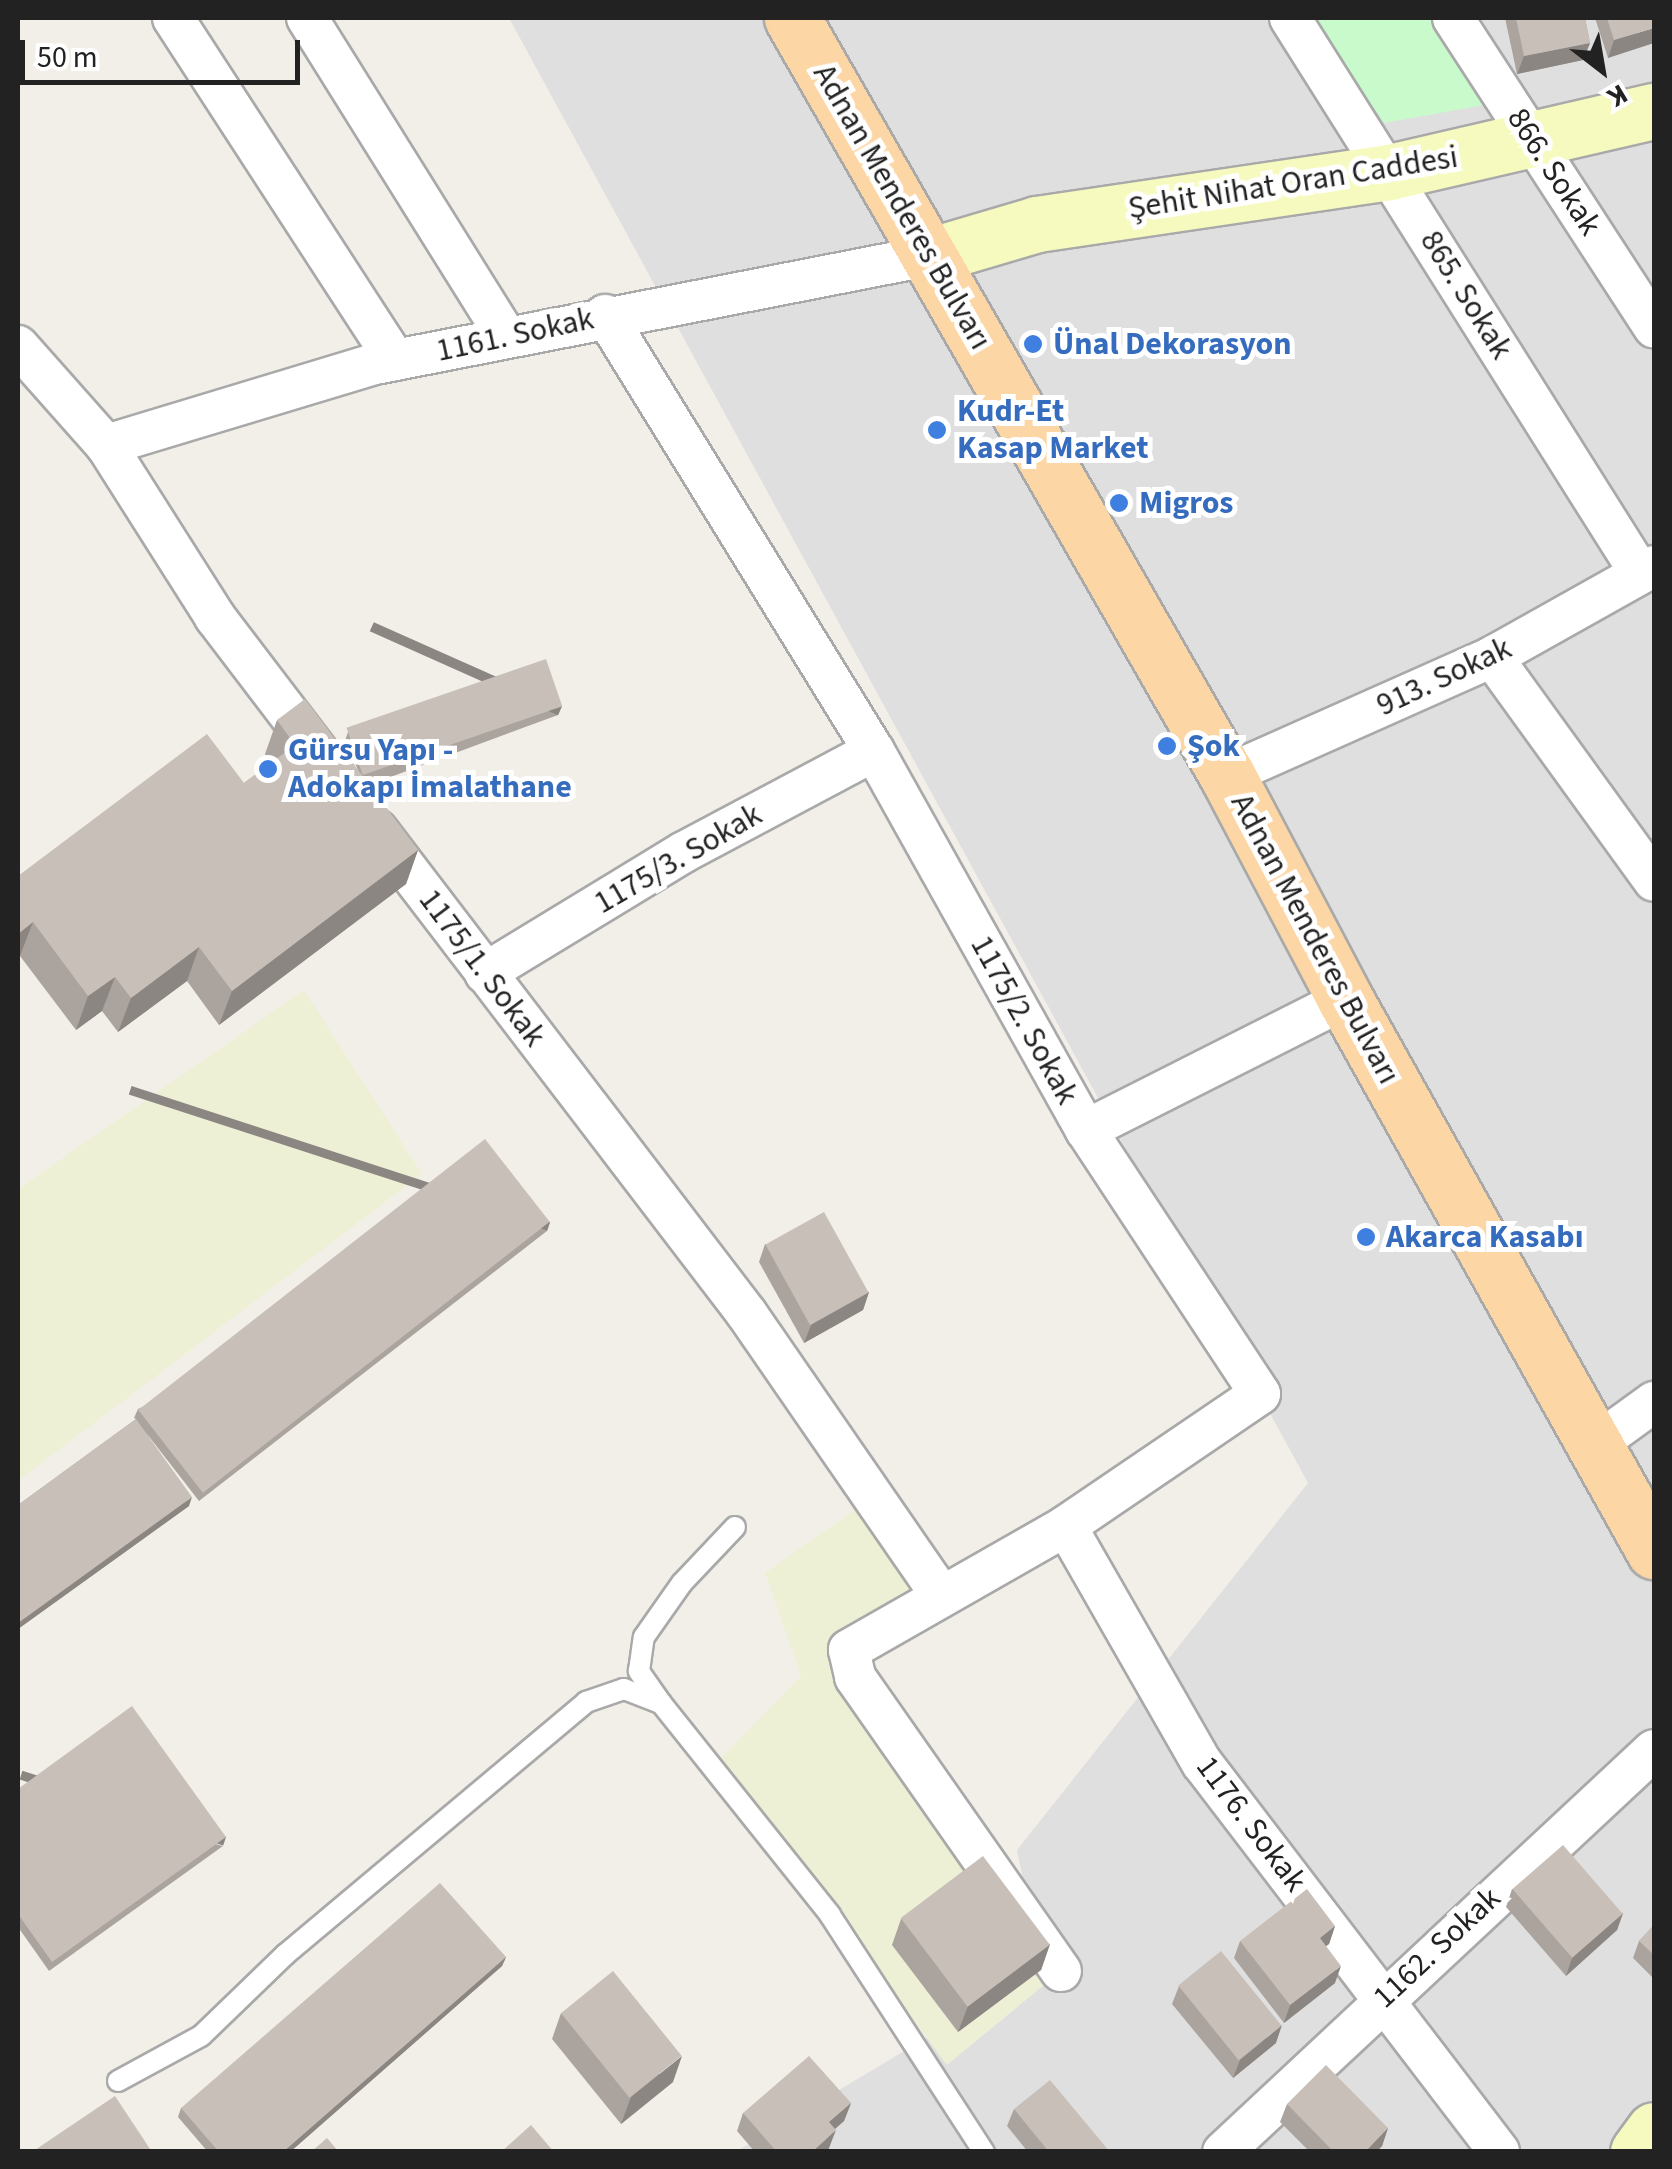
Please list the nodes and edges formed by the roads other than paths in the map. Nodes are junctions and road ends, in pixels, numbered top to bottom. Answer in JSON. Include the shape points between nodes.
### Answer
{"nodes":[{"id":1,"x":173,"y":18,"type":"edge"},
{"id":2,"x":307,"y":18,"type":"edge"},
{"id":3,"x":792,"y":18,"type":"edge"},
{"id":4,"x":1290,"y":18,"type":"edge"},
{"id":5,"x":1453,"y":18,"type":"edge"},
{"id":6,"x":1654,"y":111,"type":"edge"},
{"id":7,"x":1535,"y":140,"type":"junction"},
{"id":8,"x":1389,"y":172,"type":"junction"},
{"id":9,"x":932,"y":255,"type":"junction"},
{"id":10,"x":605,"y":316,"type":"junction"},
{"id":11,"x":1654,"y":327,"type":"edge"},
{"id":12,"x":507,"y":338,"type":"junction"},
{"id":13,"x":18,"y":346,"type":"edge"},
{"id":14,"x":395,"y":360,"type":"junction"},
{"id":15,"x":106,"y":446,"type":"junction"},
{"id":16,"x":1647,"y":569,"type":"edge"},
{"id":17,"x":1492,"y":657,"type":"junction"},
{"id":18,"x":874,"y":751,"type":"junction"},
{"id":19,"x":1227,"y":775,"type":"junction"},
{"id":20,"x":1649,"y":863,"type":"edge"},
{"id":21,"x":485,"y":972,"type":"junction"},
{"id":22,"x":1345,"y":999,"type":"junction"},
{"id":23,"x":1086,"y":1130,"type":"junction"},
{"id":24,"x":1654,"y":1402,"type":"edge"},
{"id":25,"x":1596,"y":1444,"type":"junction"},
{"id":26,"x":1066,"y":1526,"type":"junction"},
{"id":27,"x":736,"y":1527,"type":"dead end"},
{"id":28,"x":1654,"y":1551,"type":"edge"},
{"id":29,"x":941,"y":1595,"type":"junction"},
{"id":30,"x":660,"y":1704,"type":"junction"},
{"id":31,"x":1654,"y":1750,"type":"edge"},
{"id":32,"x":1061,"y":1971,"type":"dead end"},
{"id":33,"x":1384,"y":1996,"type":"junction"},
{"id":34,"x":118,"y":2081,"type":"dead end"},
{"id":35,"x":1654,"y":2130,"type":"edge"},
{"id":36,"x":984,"y":2152,"type":"edge"},
{"id":37,"x":1223,"y":2152,"type":"edge"},
{"id":38,"x":1499,"y":2152,"type":"edge"},
{"id":39,"x":1638,"y":2152,"type":"edge"}],
"edges":[{"from":1,"to":14,"type":"street"},
{"from":2,"to":12,"type":"street"},
{"from":3,"to":9,"type":"main road","name":"Adnan Menderes Bulvarı"},
{"from":4,"to":8,"type":"street","name":"865. Sokak"},
{"from":5,"to":7,"type":"street","name":"866. Sokak"},
{"from":6,"to":7,"type":"street","name":"Şehit Nihat Oran Caddesi"},
{"from":7,"to":8,"type":"street","name":"Şehit Nihat Oran Caddesi"},
{"from":7,"to":11,"type":"street","name":"866. Sokak"},
{"from":8,"to":9,"type":"street","name":"Şehit Nihat Oran Caddesi","via":[[1037,224]]},
{"from":8,"to":16,"type":"street","name":"865. Sokak"},
{"from":9,"to":10,"type":"street","name":"1161. Sokak"},
{"from":9,"to":19,"type":"main road","name":"Adnan Menderes Bulvarı"},
{"from":10,"to":12,"type":"street","name":"1161. Sokak"},
{"from":10,"to":18,"type":"street","name":"1175/2. Sokak"},
{"from":12,"to":14,"type":"street","name":"1161. Sokak"},
{"from":13,"to":15,"type":"street","name":"1175/1. Sokak"},
{"from":14,"to":15,"type":"street","name":"1161. Sokak"},
{"from":15,"to":21,"type":"street","name":"1175/1. Sokak","via":[[215,617]]},
{"from":16,"to":17,"type":"street","name":"913. Sokak"},
{"from":17,"to":19,"type":"street","name":"913. Sokak"},
{"from":17,"to":20,"type":"street"},
{"from":18,"to":21,"type":"street","name":"1175/3. Sokak","via":[[684,852]]},
{"from":18,"to":23,"type":"street","name":"1175/2. Sokak"},
{"from":19,"to":22,"type":"main road","name":"Adnan Menderes Bulvarı"},
{"from":21,"to":29,"type":"street","name":"1175/1. Sokak","via":[[747,1314]]},
{"from":22,"to":23,"type":"street"},
{"from":22,"to":25,"type":"main road","name":"Adnan Menderes Bulvarı"},
{"from":23,"to":26,"type":"street","name":"1175/2. Sokak","via":[[1260,1394]]},
{"from":24,"to":25,"type":"street"},
{"from":25,"to":28,"type":"main road","name":"Adnan Menderes Bulvarı"},
{"from":26,"to":29,"type":"street","name":"1175/2. Sokak"},
{"from":26,"to":33,"type":"street","name":"1176. Sokak","via":[[1202,1764]]},
{"from":27,"to":30,"type":"lane","via":[[682,1583],[644,1637],[639,1671]]},
{"from":29,"to":32,"type":"street","name":"1175/2. Sokak","via":[[849,1650],[855,1678]]},
{"from":30,"to":34,"type":"lane","via":[[624,1689],[586,1702],[286,1954],[200,2036]]},
{"from":30,"to":36,"type":"lane","via":[[830,1915]]},
{"from":31,"to":33,"type":"street","name":"1162. Sokak"},
{"from":33,"to":37,"type":"street","name":"1162. Sokak"},
{"from":33,"to":38,"type":"street","name":"1176. Sokak"},
{"from":35,"to":39,"type":"street"}]}
